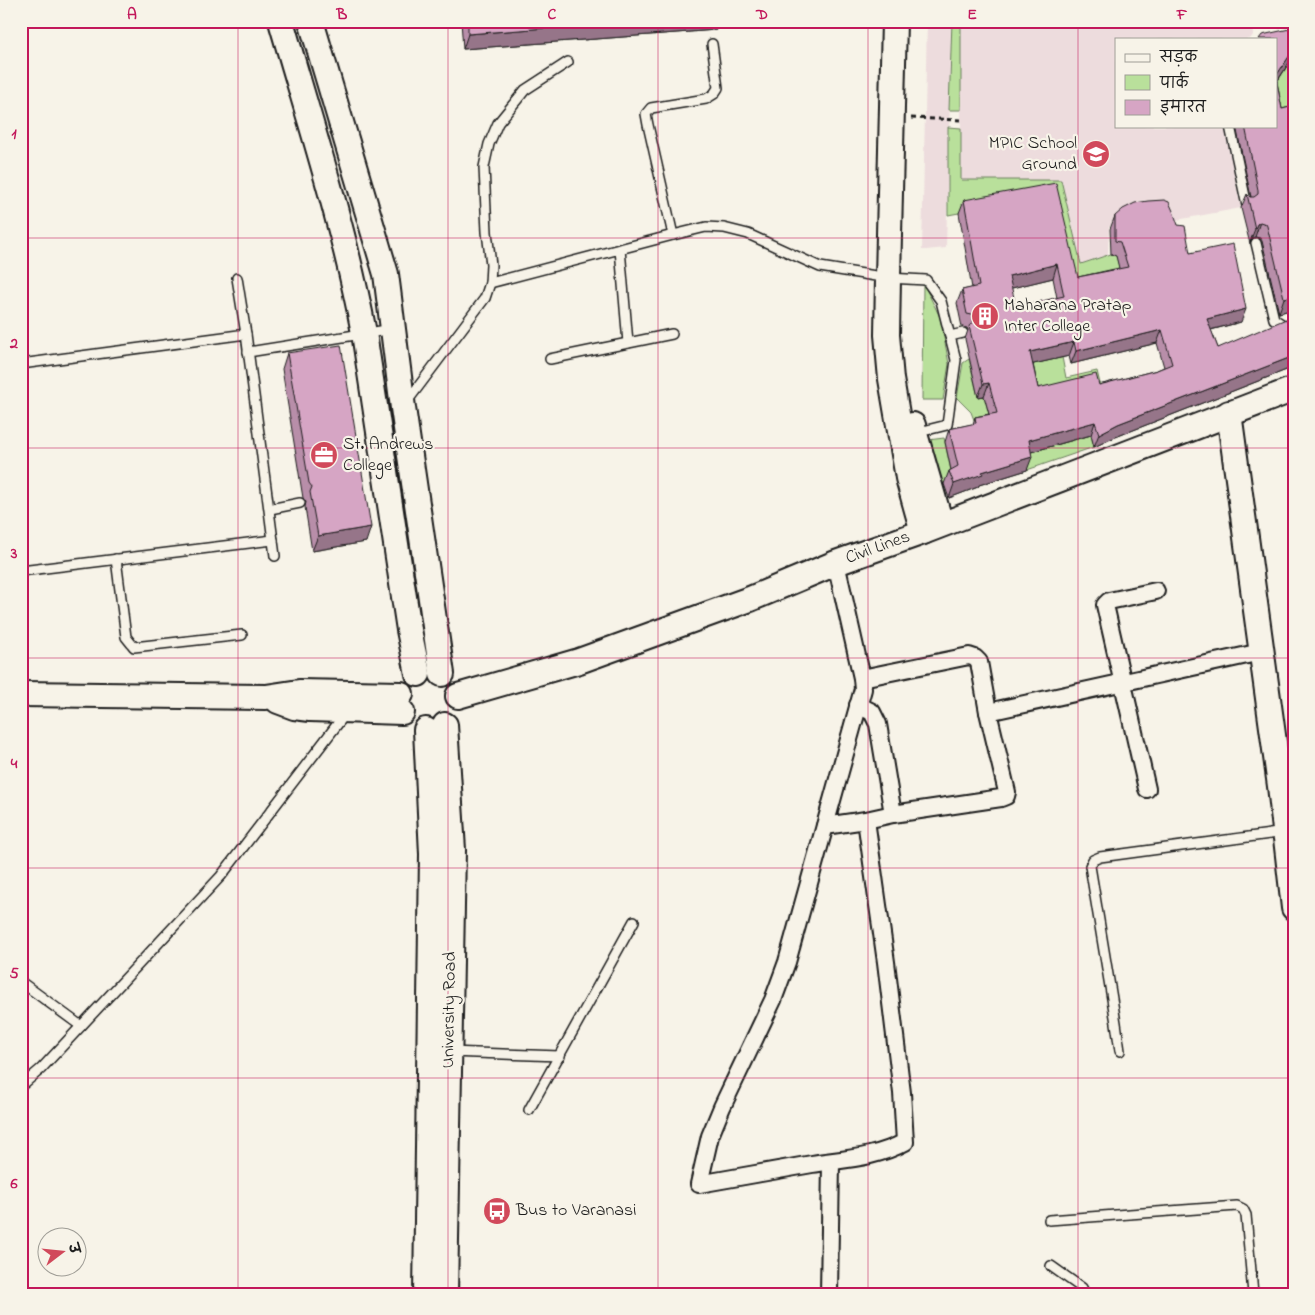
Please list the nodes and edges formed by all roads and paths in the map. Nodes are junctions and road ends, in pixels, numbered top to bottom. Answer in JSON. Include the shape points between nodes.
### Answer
{"nodes":[{"id":1,"x":281,"y":21,"type":"edge"},
{"id":2,"x":311,"y":21,"type":"edge"},
{"id":3,"x":894,"y":21,"type":"edge"},
{"id":4,"x":910,"y":21,"type":"edge"},
{"id":5,"x":712,"y":44,"type":"dead end"},
{"id":6,"x":568,"y":62,"type":"dead end"},
{"id":7,"x":908,"y":117,"type":"junction"},
{"id":8,"x":961,"y":120,"type":"dead end"},
{"id":9,"x":1230,"y":128,"type":"edge"},
{"id":10,"x":1247,"y":206,"type":"edge"},
{"id":11,"x":673,"y":235,"type":"junction"},
{"id":12,"x":1256,"y":243,"type":"edge"},
{"id":13,"x":620,"y":249,"type":"junction"},
{"id":14,"x":237,"y":278,"type":"dead end"},
{"id":15,"x":895,"y":278,"type":"junction"},
{"id":16,"x":490,"y":283,"type":"junction"},
{"id":17,"x":393,"y":329,"type":"junction"},
{"id":18,"x":963,"y":333,"type":"dead end"},
{"id":19,"x":246,"y":334,"type":"junction"},
{"id":20,"x":364,"y":334,"type":"junction"},
{"id":21,"x":672,"y":334,"type":"dead end"},
{"id":22,"x":950,"y":336,"type":"junction"},
{"id":23,"x":628,"y":344,"type":"junction"},
{"id":24,"x":1294,"y":350,"type":"edge"},
{"id":25,"x":248,"y":352,"type":"junction"},
{"id":26,"x":550,"y":359,"type":"dead end"},
{"id":27,"x":21,"y":364,"type":"edge"},
{"id":28,"x":1294,"y":389,"type":"edge"},
{"id":29,"x":403,"y":408,"type":"junction"},
{"id":30,"x":1230,"y":414,"type":"junction"},
{"id":31,"x":908,"y":435,"type":"junction"},
{"id":32,"x":300,"y":503,"type":"dead end"},
{"id":33,"x":270,"y":509,"type":"junction"},
{"id":34,"x":932,"y":528,"type":"junction"},
{"id":35,"x":273,"y":540,"type":"junction"},
{"id":36,"x":275,"y":556,"type":"dead end"},
{"id":37,"x":116,"y":559,"type":"junction"},
{"id":38,"x":836,"y":563,"type":"junction"},
{"id":39,"x":21,"y":571,"type":"edge"},
{"id":40,"x":1156,"y":591,"type":"dead end"},
{"id":41,"x":242,"y":635,"type":"dead end"},
{"id":42,"x":1261,"y":652,"type":"junction"},
{"id":43,"x":418,"y":674,"type":"junction"},
{"id":44,"x":442,"y":674,"type":"junction"},
{"id":45,"x":862,"y":678,"type":"junction"},
{"id":46,"x":1124,"y":682,"type":"junction"},
{"id":47,"x":21,"y":694,"type":"edge"},
{"id":48,"x":458,"y":696,"type":"junction"},
{"id":49,"x":266,"y":697,"type":"junction"},
{"id":50,"x":402,"y":703,"type":"junction"},
{"id":51,"x":858,"y":705,"type":"junction"},
{"id":52,"x":348,"y":711,"type":"junction"},
{"id":53,"x":988,"y":712,"type":"junction"},
{"id":54,"x":436,"y":728,"type":"junction"},
{"id":55,"x":1146,"y":789,"type":"dead end"},
{"id":56,"x":893,"y":814,"type":"junction"},
{"id":57,"x":866,"y":820,"type":"junction"},
{"id":58,"x":826,"y":826,"type":"junction"},
{"id":59,"x":1285,"y":832,"type":"junction"},
{"id":60,"x":1294,"y":908,"type":"edge"},
{"id":61,"x":634,"y":921,"type":"dead end"},
{"id":62,"x":21,"y":982,"type":"edge"},
{"id":63,"x":81,"y":1026,"type":"junction"},
{"id":64,"x":1120,"y":1050,"type":"dead end"},
{"id":65,"x":440,"y":1051,"type":"junction"},
{"id":66,"x":560,"y":1056,"type":"junction"},
{"id":67,"x":21,"y":1086,"type":"edge"},
{"id":68,"x":529,"y":1110,"type":"dead end"},
{"id":69,"x":831,"y":1162,"type":"junction"},
{"id":70,"x":1049,"y":1220,"type":"dead end"},
{"id":71,"x":1051,"y":1266,"type":"dead end"},
{"id":72,"x":426,"y":1294,"type":"edge"},
{"id":73,"x":445,"y":1294,"type":"edge"},
{"id":74,"x":829,"y":1294,"type":"edge"},
{"id":75,"x":1085,"y":1294,"type":"edge"},
{"id":76,"x":1252,"y":1294,"type":"edge"}],
"edges":[{"from":1,"to":20,"type":"main road","via":[[337,210]]},
{"from":2,"to":17,"type":"main road","via":[[386,274]]},
{"from":3,"to":15,"type":"main road"},
{"from":4,"to":7,"type":"main road"},
{"from":5,"to":11,"type":"lane","via":[[718,88],[714,94],[706,99],[651,108],[646,114]]},
{"from":6,"to":16,"type":"lane","via":[[525,90],[498,123],[489,144],[484,167]]},
{"from":7,"to":8,"type":"path"},
{"from":7,"to":15,"type":"main road"},
{"from":9,"to":10,"type":"lane"},
{"from":11,"to":13,"type":"lane"},
{"from":11,"to":15,"type":"lane","via":[[724,228],[748,234],[820,267]]},
{"from":12,"to":24,"type":"lane","via":[[1274,319],[1285,326]]},
{"from":13,"to":16,"type":"lane"},
{"from":13,"to":23,"type":"lane"},
{"from":14,"to":19,"type":"lane"},
{"from":15,"to":22,"type":"lane","via":[[926,280],[941,302]]},
{"from":15,"to":31,"type":"main road"},
{"from":16,"to":29,"type":"lane","via":[[485,298]]},
{"from":17,"to":20,"type":"lane"},
{"from":17,"to":29,"type":"main road"},
{"from":18,"to":22,"type":"lane"},
{"from":19,"to":25,"type":"lane"},
{"from":19,"to":27,"type":"lane"},
{"from":20,"to":25,"type":"lane"},
{"from":20,"to":43,"type":"main road"},
{"from":21,"to":23,"type":"lane"},
{"from":22,"to":31,"type":"lane","via":[[956,360],[948,425]]},
{"from":23,"to":26,"type":"lane"},
{"from":25,"to":33,"type":"lane"},
{"from":28,"to":30,"type":"main road","name":"Civil Lines"},
{"from":29,"to":44,"type":"main road"},
{"from":30,"to":34,"type":"main road","name":"Civil Lines"},
{"from":30,"to":42,"type":"main road"},
{"from":31,"to":34,"type":"main road"},
{"from":32,"to":33,"type":"lane"},
{"from":33,"to":35,"type":"lane"},
{"from":34,"to":38,"type":"main road","name":"Civil Lines"},
{"from":35,"to":36,"type":"lane"},
{"from":35,"to":37,"type":"lane"},
{"from":37,"to":39,"type":"lane"},
{"from":37,"to":41,"type":"lane","via":[[126,637],[134,647]]},
{"from":38,"to":45,"type":"street"},
{"from":38,"to":48,"type":"main road","name":"Civil Lines","via":[[750,599],[578,661]]},
{"from":40,"to":46,"type":"street","via":[[1109,601],[1106,605]]},
{"from":42,"to":46,"type":"street"},
{"from":42,"to":59,"type":"main road"},
{"from":43,"to":44,"type":"main road","via":[[427,671]]},
{"from":43,"to":50,"type":"main road","via":[[404,686]]},
{"from":44,"to":48,"type":"main road","via":[[452,682]]},
{"from":45,"to":51,"type":"street","via":[[863,689]]},
{"from":45,"to":53,"type":"street","via":[[969,656],[978,662]]},
{"from":46,"to":53,"type":"street"},
{"from":46,"to":55,"type":"street"},
{"from":47,"to":49,"type":"main road"},
{"from":48,"to":54,"type":"main road","via":[[453,718]]},
{"from":49,"to":50,"type":"main road","via":[[299,692]]},
{"from":49,"to":52,"type":"main road","via":[[310,710]]},
{"from":50,"to":52,"type":"main road"},
{"from":50,"to":54,"type":"main road","via":[[408,721],[417,727]]},
{"from":51,"to":56,"type":"street","via":[[872,712],[878,724]]},
{"from":51,"to":58,"type":"street"},
{"from":52,"to":63,"type":"lane","via":[[222,876]]},
{"from":53,"to":56,"type":"street","via":[[1006,796]]},
{"from":54,"to":65,"type":"main road","name":"University Road","via":[[453,850]]},
{"from":56,"to":57,"type":"street"},
{"from":57,"to":58,"type":"street"},
{"from":57,"to":69,"type":"street","via":[[906,1139],[894,1148]]},
{"from":58,"to":69,"type":"street","via":[[787,962],[773,1000],[710,1136],[699,1184]]},
{"from":59,"to":60,"type":"main road"},
{"from":59,"to":64,"type":"lane","via":[[1093,860],[1090,866]]},
{"from":61,"to":66,"type":"lane"},
{"from":62,"to":63,"type":"lane"},
{"from":63,"to":67,"type":"lane"},
{"from":65,"to":66,"type":"lane"},
{"from":65,"to":72,"type":"main road","name":"University Road"},
{"from":65,"to":73,"type":"main road","name":"University Road"},
{"from":66,"to":68,"type":"lane"},
{"from":69,"to":74,"type":"street"},
{"from":70,"to":76,"type":"lane","via":[[1237,1206],[1246,1215]]},
{"from":71,"to":75,"type":"lane","via":[[1082,1288]]}]}
